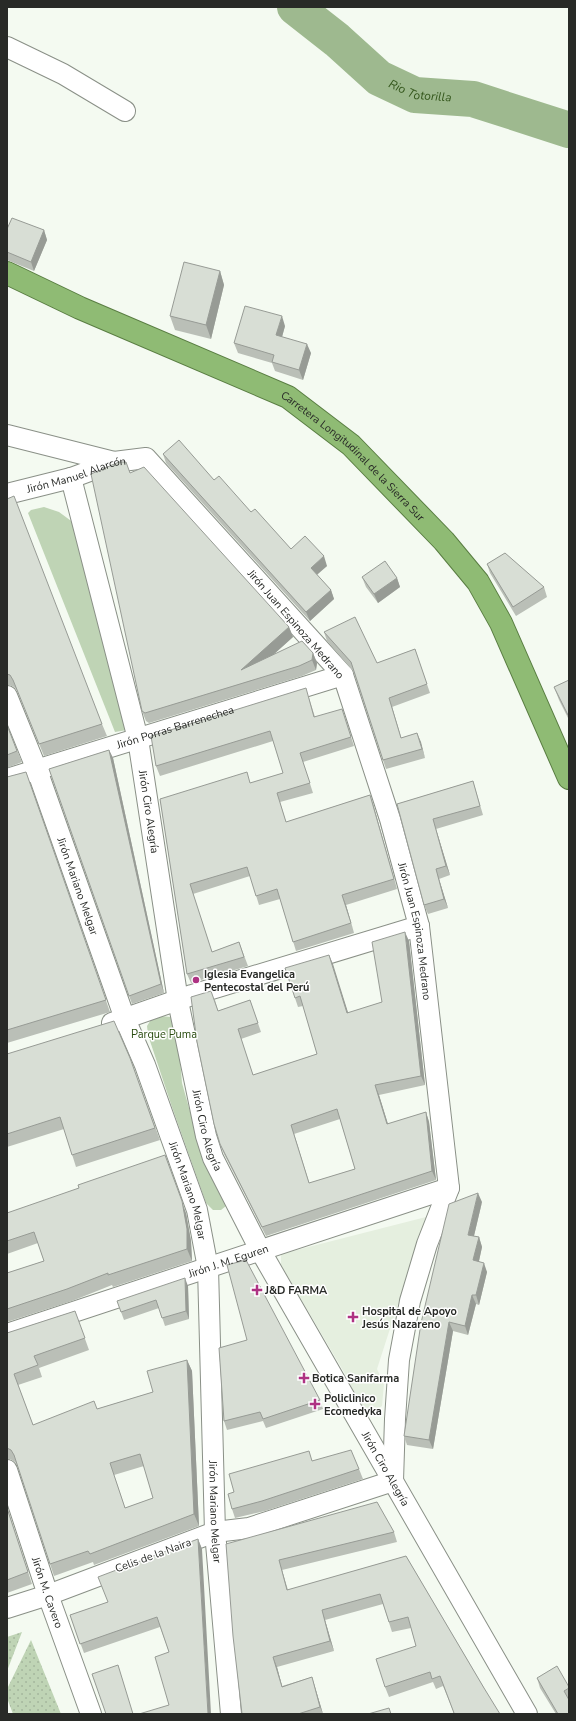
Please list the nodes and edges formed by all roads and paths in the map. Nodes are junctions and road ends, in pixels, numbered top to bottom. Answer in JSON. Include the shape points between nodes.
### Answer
{"nodes":[{"id":1,"x":7,"y":46,"type":"edge"},
{"id":2,"x":125,"y":111,"type":"dead end"},
{"id":3,"x":7,"y":273,"type":"edge"},
{"id":4,"x":7,"y":435,"type":"edge"},
{"id":5,"x":146,"y":458,"type":"joint"},
{"id":6,"x":114,"y":462,"type":"junction"},
{"id":7,"x":71,"y":478,"type":"junction"},
{"id":8,"x":7,"y":494,"type":"edge"},
{"id":9,"x":343,"y":675,"type":"junction"},
{"id":10,"x":7,"y":696,"type":"edge"},
{"id":11,"x":138,"y":738,"type":"junction"},
{"id":12,"x":37,"y":770,"type":"junction"},
{"id":13,"x":569,"y":778,"type":"edge"},
{"id":14,"x":7,"y":779,"type":"edge"},
{"id":15,"x":419,"y":926,"type":"junction"},
{"id":16,"x":178,"y":1001,"type":"junction"},
{"id":17,"x":125,"y":1019,"type":"junction"},
{"id":18,"x":95,"y":1028,"type":"edge"},
{"id":19,"x":449,"y":1188,"type":"junction"},
{"id":20,"x":260,"y":1250,"type":"junction"},
{"id":21,"x":208,"y":1268,"type":"junction"},
{"id":22,"x":7,"y":1334,"type":"edge"},
{"id":23,"x":7,"y":1470,"type":"edge"},
{"id":24,"x":393,"y":1481,"type":"junction"},
{"id":25,"x":215,"y":1532,"type":"junction"},
{"id":26,"x":48,"y":1594,"type":"junction"},
{"id":27,"x":7,"y":1608,"type":"edge"},
{"id":28,"x":91,"y":1714,"type":"edge"},
{"id":29,"x":231,"y":1714,"type":"edge"},
{"id":30,"x":527,"y":1714,"type":"edge"}],
"edges":[{"from":1,"to":2,"type":"street","via":[[63,74]]},
{"from":3,"to":13,"type":"highway","name":"Carretera Longitudinal de la Sierra Sur","via":[[80,308],[288,397],[351,445],[444,541],[478,582],[501,623]]},
{"from":4,"to":6,"type":"street"},
{"from":5,"to":6,"type":"street","name":"Jirón Manuel Alarcón"},
{"from":5,"to":9,"type":"street","name":"Jirón Juan Espinoza Medrano"},
{"from":6,"to":7,"type":"street","name":"Jirón Manuel Alarcón"},
{"from":7,"to":8,"type":"street","name":"Jirón Manuel Alarcón"},
{"from":7,"to":11,"type":"street","name":"Jirón Ciro Alegría"},
{"from":9,"to":11,"type":"street","name":"Jirón Porras Barrenechea"},
{"from":9,"to":15,"type":"street","name":"Jirón Juan Espinoza Medrano","via":[[390,819]]},
{"from":10,"to":12,"type":"street","name":"Jirón Mariano Melgar"},
{"from":11,"to":12,"type":"street","name":"Jirón Porras Barrenechea"},
{"from":11,"to":16,"type":"street","name":"Jirón Ciro Alegría"},
{"from":12,"to":14,"type":"street","name":"Jirón Porras Barrenechea"},
{"from":12,"to":17,"type":"street","name":"Jirón Mariano Melgar"},
{"from":15,"to":16,"type":"street"},
{"from":15,"to":19,"type":"street","name":"Jirón Juan Espinoza Medrano"},
{"from":16,"to":17,"type":"street"},
{"from":16,"to":20,"type":"street","name":"Jirón Ciro Alegría","via":[[206,1136],[213,1158]]},
{"from":17,"to":18,"type":"street"},
{"from":17,"to":21,"type":"street","name":"Jirón Mariano Melgar","via":[[145,1065],[197,1210]]},
{"from":19,"to":20,"type":"street","name":"Jirón J. M. Eguren"},
{"from":19,"to":24,"type":"street","name":"Jirón Juan Espinoza Medrano","via":[[427,1244],[410,1301],[400,1360]]},
{"from":20,"to":21,"type":"street","name":"Jirón J. M. Eguren"},
{"from":20,"to":24,"type":"street","name":"Jirón Ciro Alegría"},
{"from":21,"to":22,"type":"street","name":"Jirón J. M. Eguren"},
{"from":21,"to":25,"type":"street","name":"Jirón Mariano Melgar"},
{"from":23,"to":26,"type":"street","name":"Jirón M. Cavero"},
{"from":24,"to":25,"type":"street","name":"Celis de la Naira","via":[[249,1528]]},
{"from":24,"to":30,"type":"street","name":"Jirón Ciro Alegría"},
{"from":25,"to":26,"type":"street","name":"Celis de la Naira"},
{"from":25,"to":29,"type":"street","name":"Jirón Mariano Melgar"},
{"from":26,"to":27,"type":"street","name":"Celis de la Naira"},
{"from":26,"to":28,"type":"street","name":"Jirón M. Cavero"}]}
